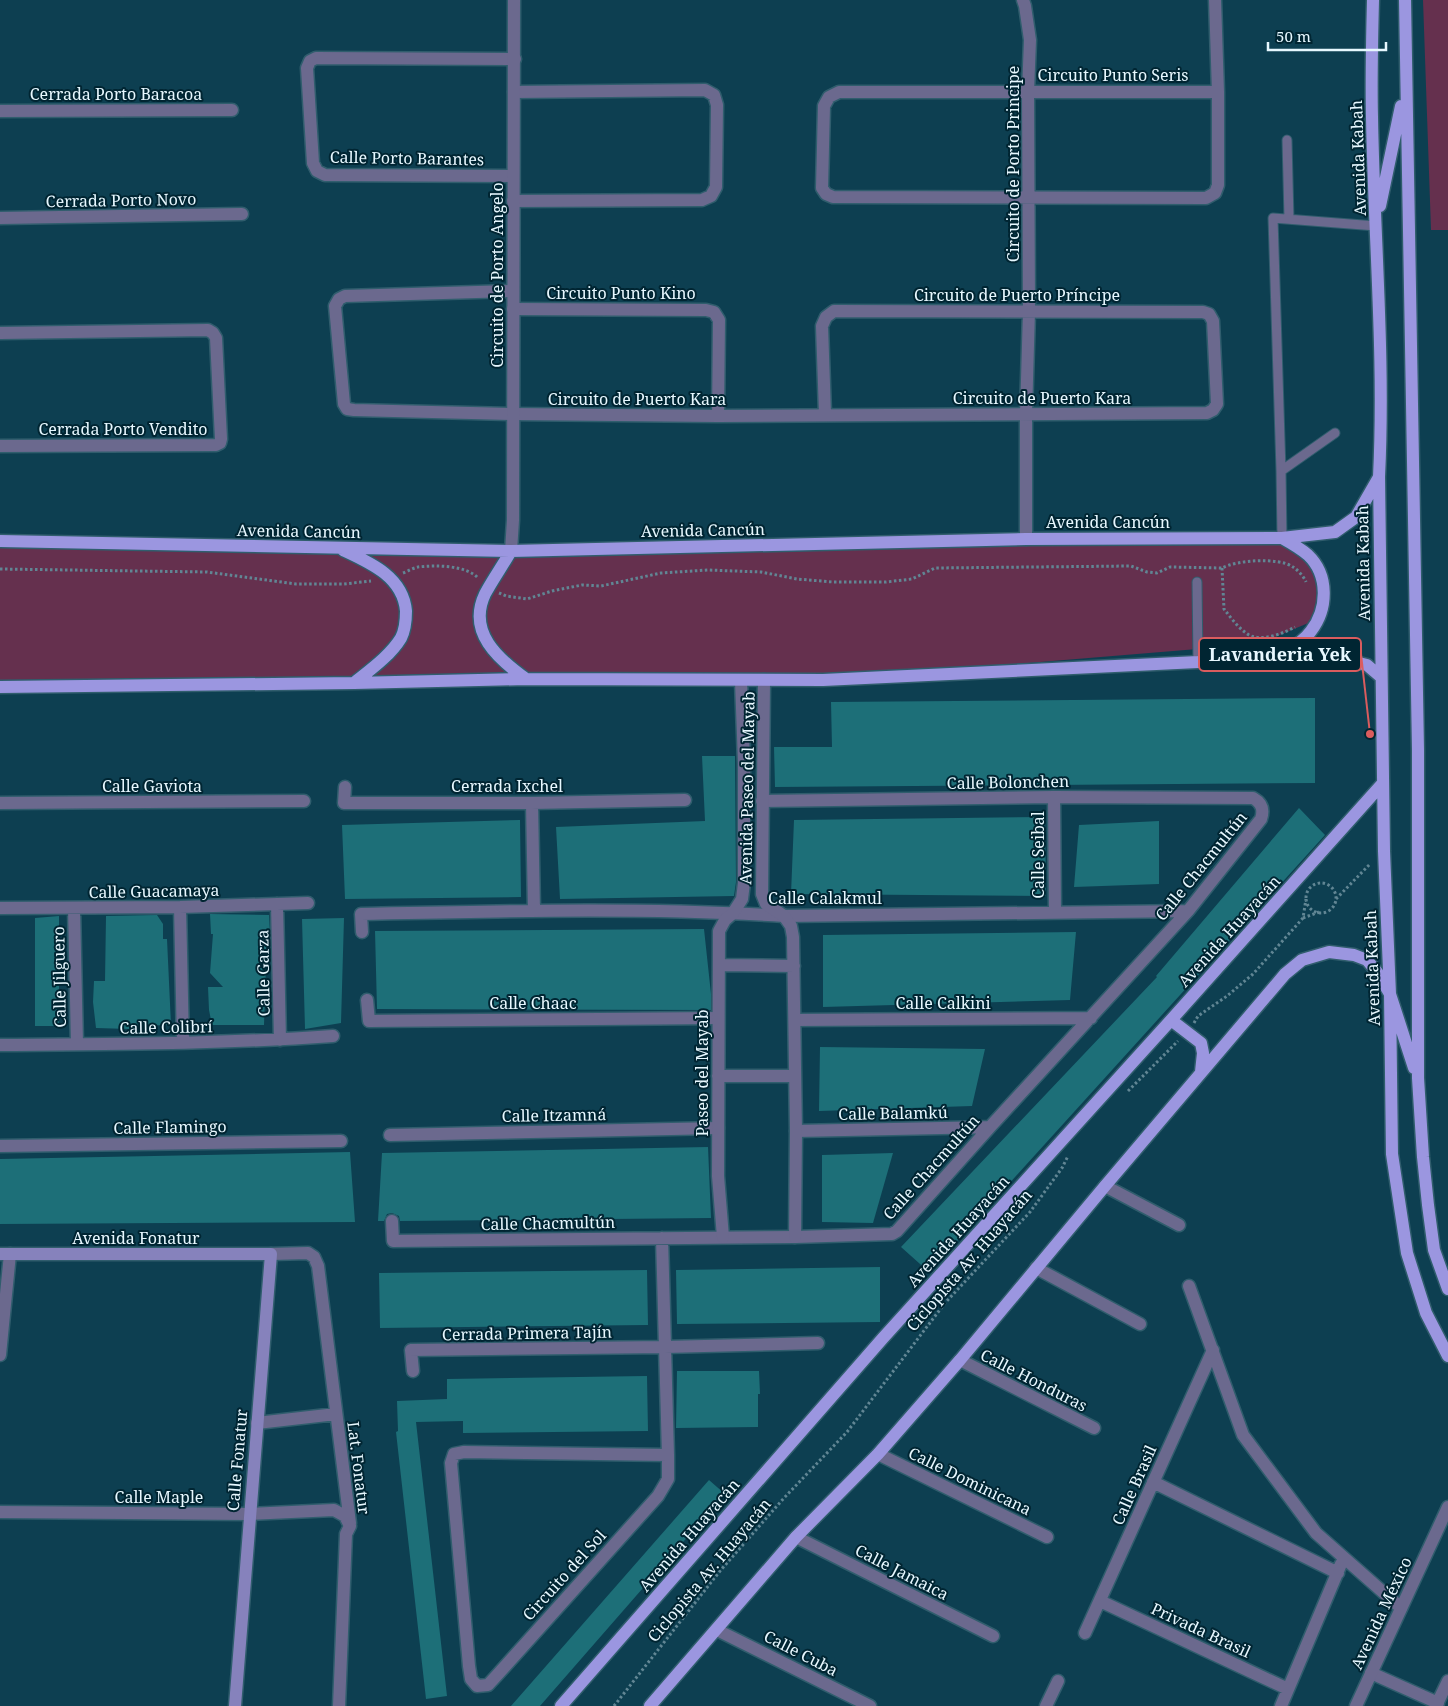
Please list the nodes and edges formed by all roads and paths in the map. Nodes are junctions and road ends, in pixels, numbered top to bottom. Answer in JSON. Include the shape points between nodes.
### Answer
{"nodes":[{"id":1,"x":514,"y":0,"type":"edge"},
{"id":2,"x":1023,"y":0,"type":"edge"},
{"id":3,"x":1215,"y":0,"type":"edge"},
{"id":4,"x":1373,"y":0,"type":"edge"},
{"id":5,"x":1405,"y":0,"type":"edge"},
{"id":6,"x":514,"y":59,"type":"junction"},
{"id":7,"x":1406,"y":84,"type":"junction"},
{"id":8,"x":514,"y":92,"type":"junction"},
{"id":9,"x":1028,"y":92,"type":"junction"},
{"id":10,"x":1218,"y":92,"type":"junction"},
{"id":11,"x":232,"y":110,"type":"dead end"},
{"id":12,"x":0,"y":111,"type":"edge"},
{"id":13,"x":1287,"y":140,"type":"dead end"},
{"id":14,"x":514,"y":176,"type":"junction"},
{"id":15,"x":1030,"y":198,"type":"junction"},
{"id":16,"x":514,"y":201,"type":"junction"},
{"id":17,"x":242,"y":214,"type":"dead end"},
{"id":18,"x":0,"y":218,"type":"edge"},
{"id":19,"x":1289,"y":219,"type":"junction"},
{"id":20,"x":1376,"y":226,"type":"junction"},
{"id":21,"x":513,"y":291,"type":"junction"},
{"id":22,"x":513,"y":309,"type":"junction"},
{"id":23,"x":1030,"y":311,"type":"junction"},
{"id":24,"x":0,"y":333,"type":"edge"},
{"id":25,"x":1213,"y":410,"type":"joint"},
{"id":26,"x":512,"y":414,"type":"junction"},
{"id":27,"x":825,"y":414,"type":"junction"},
{"id":28,"x":1026,"y":414,"type":"junction"},
{"id":29,"x":718,"y":416,"type":"junction"},
{"id":30,"x":1335,"y":433,"type":"dead end"},
{"id":31,"x":0,"y":446,"type":"edge"},
{"id":32,"x":1281,"y":472,"type":"junction"},
{"id":33,"x":1378,"y":477,"type":"junction"},
{"id":34,"x":1282,"y":538,"type":"junction"},
{"id":35,"x":1026,"y":539,"type":"junction"},
{"id":36,"x":0,"y":541,"type":"edge"},
{"id":37,"x":340,"y":548,"type":"junction"},
{"id":38,"x":511,"y":551,"type":"junction"},
{"id":39,"x":1222,"y":568,"type":"junction"},
{"id":40,"x":0,"y":569,"type":"edge"},
{"id":41,"x":391,"y":578,"type":"junction"},
{"id":42,"x":1197,"y":582,"type":"dead end"},
{"id":43,"x":1308,"y":587,"type":"dead end"},
{"id":44,"x":489,"y":588,"type":"junction"},
{"id":45,"x":1298,"y":625,"type":"dead end"},
{"id":46,"x":1282,"y":656,"type":"junction"},
{"id":47,"x":1198,"y":662,"type":"junction"},
{"id":48,"x":1381,"y":677,"type":"junction"},
{"id":49,"x":526,"y":679,"type":"junction"},
{"id":50,"x":764,"y":680,"type":"junction"},
{"id":51,"x":741,"y":681,"type":"junction"},
{"id":52,"x":354,"y":683,"type":"junction"},
{"id":53,"x":0,"y":687,"type":"edge"},
{"id":54,"x":1384,"y":783,"type":"junction"},
{"id":55,"x":344,"y":787,"type":"dead end"},
{"id":56,"x":1054,"y":797,"type":"junction"},
{"id":57,"x":1253,"y":798,"type":"joint"},
{"id":58,"x":685,"y":800,"type":"dead end"},
{"id":59,"x":304,"y":801,"type":"dead end"},
{"id":60,"x":762,"y":801,"type":"junction"},
{"id":61,"x":0,"y":802,"type":"edge"},
{"id":62,"x":532,"y":803,"type":"junction"},
{"id":63,"x":1384,"y":851,"type":"junction"},
{"id":64,"x":1306,"y":899,"type":"junction"},
{"id":65,"x":1336,"y":899,"type":"junction"},
{"id":66,"x":308,"y":903,"type":"dead end"},
{"id":67,"x":277,"y":904,"type":"junction"},
{"id":68,"x":180,"y":907,"type":"junction"},
{"id":69,"x":0,"y":908,"type":"edge"},
{"id":70,"x":74,"y":908,"type":"junction"},
{"id":71,"x":534,"y":910,"type":"junction"},
{"id":72,"x":1188,"y":910,"type":"junction"},
{"id":73,"x":1055,"y":912,"type":"junction"},
{"id":74,"x":1319,"y":912,"type":"junction"},
{"id":75,"x":733,"y":913,"type":"junction"},
{"id":76,"x":784,"y":916,"type":"junction"},
{"id":77,"x":1303,"y":918,"type":"junction"},
{"id":78,"x":362,"y":932,"type":"dead end"},
{"id":79,"x":719,"y":965,"type":"junction"},
{"id":80,"x":794,"y":966,"type":"junction"},
{"id":81,"x":1390,"y":994,"type":"junction"},
{"id":82,"x":367,"y":1000,"type":"dead end"},
{"id":83,"x":718,"y":1018,"type":"junction"},
{"id":84,"x":1091,"y":1018,"type":"junction"},
{"id":85,"x":796,"y":1020,"type":"junction"},
{"id":86,"x":1171,"y":1020,"type":"junction"},
{"id":87,"x":1187,"y":1032,"type":"junction"},
{"id":88,"x":333,"y":1036,"type":"dead end"},
{"id":89,"x":280,"y":1040,"type":"junction"},
{"id":90,"x":183,"y":1043,"type":"junction"},
{"id":91,"x":77,"y":1044,"type":"junction"},
{"id":92,"x":0,"y":1045,"type":"edge"},
{"id":93,"x":1200,"y":1074,"type":"junction"},
{"id":94,"x":718,"y":1076,"type":"junction"},
{"id":95,"x":795,"y":1076,"type":"junction"},
{"id":96,"x":1418,"y":1078,"type":"junction"},
{"id":97,"x":1124,"y":1095,"type":"dead end"},
{"id":98,"x":990,"y":1127,"type":"junction"},
{"id":99,"x":718,"y":1128,"type":"junction"},
{"id":100,"x":796,"y":1131,"type":"junction"},
{"id":101,"x":390,"y":1135,"type":"dead end"},
{"id":102,"x":341,"y":1140,"type":"dead end"},
{"id":103,"x":0,"y":1146,"type":"edge"},
{"id":104,"x":1070,"y":1152,"type":"dead end"},
{"id":105,"x":1105,"y":1186,"type":"junction"},
{"id":106,"x":392,"y":1221,"type":"dead end"},
{"id":107,"x":1179,"y":1224,"type":"dead end"},
{"id":108,"x":723,"y":1237,"type":"junction"},
{"id":109,"x":795,"y":1237,"type":"junction"},
{"id":110,"x":662,"y":1238,"type":"junction"},
{"id":111,"x":5,"y":1254,"type":"edge"},
{"id":112,"x":271,"y":1254,"type":"junction"},
{"id":113,"x":1036,"y":1268,"type":"junction"},
{"id":114,"x":1188,"y":1286,"type":"dead end"},
{"id":115,"x":1448,"y":1290,"type":"edge"},
{"id":116,"x":1140,"y":1324,"type":"dead end"},
{"id":117,"x":818,"y":1343,"type":"dead end"},
{"id":118,"x":665,"y":1348,"type":"junction"},
{"id":119,"x":1213,"y":1350,"type":"junction"},
{"id":120,"x":0,"y":1355,"type":"edge"},
{"id":121,"x":1448,"y":1356,"type":"edge"},
{"id":122,"x":960,"y":1360,"type":"junction"},
{"id":123,"x":413,"y":1371,"type":"dead end"},
{"id":124,"x":336,"y":1414,"type":"junction"},
{"id":125,"x":257,"y":1423,"type":"junction"},
{"id":126,"x":1094,"y":1428,"type":"dead end"},
{"id":127,"x":878,"y":1454,"type":"junction"},
{"id":128,"x":668,"y":1455,"type":"junction"},
{"id":129,"x":1153,"y":1482,"type":"junction"},
{"id":130,"x":1448,"y":1507,"type":"edge"},
{"id":131,"x":0,"y":1512,"type":"edge"},
{"id":132,"x":249,"y":1514,"type":"junction"},
{"id":133,"x":1448,"y":1516,"type":"edge"},
{"id":134,"x":348,"y":1521,"type":"junction"},
{"id":135,"x":1436,"y":1533,"type":"junction"},
{"id":136,"x":796,"y":1537,"type":"junction"},
{"id":137,"x":1047,"y":1538,"type":"dead end"},
{"id":138,"x":1344,"y":1558,"type":"junction"},
{"id":139,"x":1338,"y":1572,"type":"junction"},
{"id":140,"x":1100,"y":1601,"type":"junction"},
{"id":141,"x":1401,"y":1608,"type":"junction"},
{"id":142,"x":717,"y":1630,"type":"junction"},
{"id":143,"x":1085,"y":1633,"type":"dead end"},
{"id":144,"x":993,"y":1636,"type":"dead end"},
{"id":145,"x":1371,"y":1673,"type":"junction"},
{"id":146,"x":1058,"y":1680,"type":"dead end"},
{"id":147,"x":1448,"y":1681,"type":"edge"},
{"id":148,"x":1288,"y":1689,"type":"junction"},
{"id":149,"x":1437,"y":1704,"type":"edge"},
{"id":150,"x":235,"y":1706,"type":"edge"},
{"id":151,"x":339,"y":1706,"type":"edge"},
{"id":152,"x":561,"y":1706,"type":"edge"},
{"id":153,"x":614,"y":1706,"type":"edge"},
{"id":154,"x":650,"y":1706,"type":"edge"},
{"id":155,"x":870,"y":1706,"type":"edge"},
{"id":156,"x":1046,"y":1706,"type":"edge"},
{"id":157,"x":1281,"y":1706,"type":"edge"},
{"id":158,"x":1356,"y":1706,"type":"edge"}],
"edges":[{"from":1,"to":6,"type":"street","name":"Circuito de Porto Angelo"},
{"from":2,"to":9,"type":"street","name":"Circuito de Porto Principe","via":[[1030,40]]},
{"from":3,"to":10,"type":"street"},
{"from":4,"to":20,"type":"main road","name":"Avenida Kabah","via":[[1372,117]]},
{"from":5,"to":7,"type":"main road"},
{"from":6,"to":8,"type":"street","name":"Circuito de Porto Angelo"},
{"from":6,"to":14,"type":"street","name":"Calle Porto Barantes","via":[[316,58],[307,68],[313,163],[317,171],[325,174]]},
{"from":7,"to":20,"type":"main road"},
{"from":7,"to":96,"type":"main road","via":[[1418,750]]},
{"from":8,"to":14,"type":"street","name":"Circuito de Porto Angelo"},
{"from":8,"to":16,"type":"street","via":[[705,90],[714,95],[717,105],[716,187],[711,196],[702,200]]},
{"from":9,"to":10,"type":"street","name":"Circuito Punto Seris"},
{"from":9,"to":15,"type":"street","name":"Circuito de Porto Principe"},
{"from":9,"to":15,"type":"street","name":"Circuito Punto Seris","via":[[838,92],[829,97],[824,106],[822,188],[833,197]]},
{"from":10,"to":15,"type":"street","via":[[1218,185],[1215,193],[1206,198]]},
{"from":11,"to":12,"type":"street","name":"Cerrada Porto Baracoa"},
{"from":13,"to":19,"type":"lane"},
{"from":14,"to":16,"type":"street","name":"Circuito de Porto Angelo"},
{"from":15,"to":23,"type":"street","name":"Circuito de Porto Principe"},
{"from":16,"to":21,"type":"street","name":"Circuito de Porto Angelo"},
{"from":17,"to":18,"type":"street","name":"Cerrada Porto Novo"},
{"from":19,"to":20,"type":"lane"},
{"from":19,"to":32,"type":"lane","via":[[1274,218]]},
{"from":20,"to":33,"type":"main road","name":"Avenida Kabah","via":[[1381,435]]},
{"from":21,"to":22,"type":"street","name":"Circuito de Porto Angelo"},
{"from":21,"to":26,"type":"street","name":"Circuito de Puerto Kara","via":[[345,296],[335,306],[344,404],[347,408]]},
{"from":22,"to":26,"type":"street","name":"Circuito de Porto Angelo"},
{"from":22,"to":29,"type":"street","name":"Circuito Punto Kino","via":[[714,312],[719,320]]},
{"from":23,"to":25,"type":"street","name":"Circuito de Puerto Príncipe","via":[[1209,314],[1213,321],[1216,376],[1217,404]]},
{"from":23,"to":27,"type":"street","name":"Circuito de Puerto Príncipe","via":[[834,311],[822,326]]},
{"from":23,"to":28,"type":"street","name":"Circuito de Porto Principe"},
{"from":24,"to":31,"type":"street","name":"Cerrada Porto Vendito","via":[[208,330],[216,338],[221,439],[216,445]]},
{"from":25,"to":28,"type":"street","name":"Circuito de Puerto Kara","via":[[1207,413]]},
{"from":26,"to":29,"type":"street","name":"Circuito de Puerto Kara"},
{"from":26,"to":38,"type":"street","name":"Circuito de Porto Angelo"},
{"from":27,"to":28,"type":"street","name":"Circuito de Puerto Kara"},
{"from":27,"to":29,"type":"street","name":"Circuito de Puerto Kara"},
{"from":28,"to":35,"type":"street","name":"Circuito de Porto Principe"},
{"from":30,"to":32,"type":"lane"},
{"from":32,"to":34,"type":"lane"},
{"from":33,"to":34,"type":"main road","name":"Avenida Cancún","via":[[1356,517],[1335,532]]},
{"from":33,"to":48,"type":"main road","name":"Avenida Kabah"},
{"from":34,"to":35,"type":"main road","name":"Avenida Cancún"},
{"from":34,"to":46,"type":"main road","via":[[1310,557],[1324,583],[1318,620],[1310,632]]},
{"from":35,"to":38,"type":"main road","name":"Avenida Cancún"},
{"from":36,"to":37,"type":"main road","name":"Avenida Cancún"},
{"from":37,"to":38,"type":"main road","name":"Avenida Cancún"},
{"from":37,"to":41,"type":"main road"},
{"from":38,"to":44,"type":"main road"},
{"from":39,"to":43,"type":"path","via":[[1248,562],[1279,562],[1293,567],[1306,580]]},
{"from":39,"to":44,"type":"path","via":[[1170,567],[1157,573],[1131,566],[935,568],[912,579],[886,582],[815,581],[761,572],[708,570],[661,573],[601,586],[582,585],[527,599],[506,596]]},
{"from":39,"to":45,"type":"path","via":[[1224,610],[1243,630],[1252,636],[1272,636]]},
{"from":40,"to":41,"type":"path","via":[[207,572],[296,584],[344,584]]},
{"from":41,"to":44,"type":"path","via":[[417,568],[457,568],[474,574]]},
{"from":41,"to":52,"type":"main road","via":[[404,602],[404,629],[389,652]]},
{"from":42,"to":47,"type":"lane"},
{"from":44,"to":49,"type":"main road","via":[[480,614],[487,642],[505,664]]},
{"from":46,"to":47,"type":"main road"},
{"from":46,"to":48,"type":"main road","via":[[1347,660],[1367,665]]},
{"from":47,"to":50,"type":"main road","via":[[833,680]]},
{"from":48,"to":54,"type":"main road","name":"Avenida Kabah"},
{"from":49,"to":51,"type":"main road"},
{"from":49,"to":52,"type":"main road"},
{"from":50,"to":51,"type":"main road"},
{"from":50,"to":60,"type":"street","name":"Avenida Paseo del Mayab"},
{"from":51,"to":75,"type":"street","name":"Avenida Paseo del Mayab","via":[[744,884],[742,899]]},
{"from":52,"to":53,"type":"main road"},
{"from":54,"to":63,"type":"main road","name":"Avenida Kabah"},
{"from":54,"to":86,"type":"main road","name":"Avenida Huayacán"},
{"from":55,"to":62,"type":"street","name":"Cerrada Ixchel","via":[[344,803]]},
{"from":56,"to":57,"type":"street","name":"Calle Bolonchen"},
{"from":56,"to":60,"type":"street","name":"Calle Bolonchen"},
{"from":56,"to":73,"type":"street","name":"Calle Seibal"},
{"from":57,"to":72,"type":"street","name":"Calle Chacmultún","via":[[1262,806],[1260,819]]},
{"from":58,"to":62,"type":"street","name":"Cerrada Ixchel"},
{"from":59,"to":61,"type":"street","name":"Calle Gaviota"},
{"from":60,"to":76,"type":"street","name":"Avenida Paseo del Mayab","via":[[762,894],[766,904]]},
{"from":62,"to":71,"type":"street"},
{"from":63,"to":65,"type":"path"},
{"from":63,"to":81,"type":"main road","name":"Avenida Kabah"},
{"from":64,"to":65,"type":"path","via":[[1308,890],[1321,883],[1330,886]]},
{"from":64,"to":74,"type":"path","via":[[1309,906]]},
{"from":64,"to":77,"type":"path"},
{"from":65,"to":74,"type":"path","via":[[1332,908]]},
{"from":66,"to":67,"type":"street","name":"Calle Guacamaya"},
{"from":67,"to":68,"type":"street","name":"Calle Guacamaya"},
{"from":67,"to":89,"type":"street","name":"Calle Garza"},
{"from":68,"to":70,"type":"street","name":"Calle Guacamaya"},
{"from":68,"to":90,"type":"street"},
{"from":69,"to":70,"type":"street","name":"Calle Guacamaya"},
{"from":70,"to":91,"type":"street","name":"Calle Jilguero"},
{"from":71,"to":75,"type":"street","name":"Calle Calakmul"},
{"from":71,"to":78,"type":"street","name":"Calle Calakmul","via":[[361,914]]},
{"from":72,"to":73,"type":"street","name":"Calle Calakmul"},
{"from":72,"to":84,"type":"street","name":"Calle Chacmultún"},
{"from":73,"to":76,"type":"street","name":"Calle Calakmul"},
{"from":74,"to":77,"type":"path"},
{"from":75,"to":76,"type":"street","name":"Calle Calakmul"},
{"from":75,"to":79,"type":"street","name":"Paseo del Mayab","via":[[724,920],[720,931]]},
{"from":76,"to":80,"type":"street","via":[[792,926]]},
{"from":77,"to":87,"type":"path","via":[[1253,974],[1198,1016]]},
{"from":79,"to":80,"type":"street"},
{"from":79,"to":83,"type":"street","name":"Paseo del Mayab"},
{"from":80,"to":85,"type":"street"},
{"from":81,"to":93,"type":"main road","via":[[1367,960],[1329,952],[1302,960],[1285,974]]},
{"from":81,"to":96,"type":"main road"},
{"from":81,"to":121,"type":"main road","name":"Avenida Kabah","via":[[1392,1154],[1407,1252],[1426,1313]]},
{"from":82,"to":83,"type":"street","name":"Calle Chaac","via":[[369,1021]]},
{"from":83,"to":94,"type":"street","name":"Paseo del Mayab"},
{"from":84,"to":85,"type":"street","name":"Calle Calkini"},
{"from":84,"to":98,"type":"street","name":"Calle Chacmultún"},
{"from":85,"to":95,"type":"street"},
{"from":86,"to":87,"type":"main road"},
{"from":86,"to":152,"type":"main road","name":"Avenida Huayacán","via":[[883,1338]]},
{"from":87,"to":93,"type":"main road","via":[[1201,1043],[1203,1064]]},
{"from":87,"to":97,"type":"path"},
{"from":88,"to":89,"type":"street","name":"Calle Colibrí"},
{"from":89,"to":90,"type":"street","name":"Calle Colibrí"},
{"from":90,"to":91,"type":"street","name":"Calle Colibrí"},
{"from":91,"to":92,"type":"street","name":"Calle Colibrí"},
{"from":93,"to":105,"type":"main road"},
{"from":94,"to":95,"type":"street"},
{"from":94,"to":99,"type":"street","name":"Paseo del Mayab"},
{"from":95,"to":100,"type":"street"},
{"from":96,"to":115,"type":"main road","via":[[1434,1250]]},
{"from":98,"to":100,"type":"street","name":"Calle Balamkú"},
{"from":98,"to":109,"type":"street","name":"Calle Chacmultún","via":[[892,1234]]},
{"from":99,"to":101,"type":"street","name":"Calle Itzamná"},
{"from":99,"to":108,"type":"street","name":"Paseo del Mayab"},
{"from":100,"to":109,"type":"street"},
{"from":102,"to":103,"type":"street","name":"Calle Flamingo"},
{"from":104,"to":153,"type":"path","name":"Ciclopista Av. Huayacán","via":[[1030,1212],[945,1303],[848,1432],[720,1571]]},
{"from":105,"to":107,"type":"street"},
{"from":105,"to":113,"type":"main road"},
{"from":106,"to":110,"type":"street","name":"Calle Chacmultún","via":[[393,1241]]},
{"from":108,"to":109,"type":"street","name":"Calle Chacmultún"},
{"from":108,"to":110,"type":"street","name":"Calle Chacmultún"},
{"from":110,"to":118,"type":"street"},
{"from":111,"to":112,"type":"main road","name":"Avenida Fonatur"},
{"from":111,"to":120,"type":"street"},
{"from":112,"to":124,"type":"street","name":"Lat. Fonatur","via":[[308,1253],[318,1266]]},
{"from":112,"to":125,"type":"main road","name":"Calle Fonatur"},
{"from":113,"to":116,"type":"street"},
{"from":113,"to":122,"type":"main road"},
{"from":114,"to":119,"type":"street"},
{"from":117,"to":118,"type":"street"},
{"from":118,"to":123,"type":"street","name":"Cerrada Primera Tajín","via":[[411,1350]]},
{"from":118,"to":128,"type":"street"},
{"from":119,"to":129,"type":"street","name":"Calle Brasil"},
{"from":119,"to":138,"type":"street","via":[[1243,1435],[1316,1533]]},
{"from":122,"to":126,"type":"street","name":"Calle Honduras"},
{"from":122,"to":127,"type":"main road"},
{"from":124,"to":125,"type":"street"},
{"from":124,"to":134,"type":"street","name":"Lat. Fonatur"},
{"from":125,"to":132,"type":"main road","name":"Calle Fonatur"},
{"from":127,"to":136,"type":"main road"},
{"from":127,"to":137,"type":"street","name":"Calle Dominicana"},
{"from":128,"to":128,"type":"street","name":"Circuito del Sol","via":[[454,1454],[451,1463],[469,1666],[471,1679],[477,1686],[488,1685],[658,1496],[668,1479]]},
{"from":129,"to":139,"type":"street"},
{"from":129,"to":140,"type":"street","name":"Calle Brasil"},
{"from":130,"to":135,"type":"street","name":"Avenida México"},
{"from":131,"to":132,"type":"street","name":"Calle Maple"},
{"from":132,"to":134,"type":"street","name":"Calle Maple","via":[[334,1510]]},
{"from":132,"to":150,"type":"main road","name":"Calle Fonatur"},
{"from":133,"to":135,"type":"street","name":"Avenida México"},
{"from":134,"to":151,"type":"street","name":"Lat. Fonatur"},
{"from":135,"to":141,"type":"street","name":"Avenida México"},
{"from":136,"to":142,"type":"main road"},
{"from":136,"to":144,"type":"street","name":"Calle Jamaica"},
{"from":138,"to":139,"type":"street"},
{"from":138,"to":141,"type":"street"},
{"from":139,"to":148,"type":"street"},
{"from":140,"to":143,"type":"street","name":"Calle Brasil"},
{"from":140,"to":148,"type":"street","name":"Privada Brasil"},
{"from":141,"to":145,"type":"street","name":"Avenida México"},
{"from":142,"to":154,"type":"main road"},
{"from":142,"to":155,"type":"street","name":"Calle Cuba"},
{"from":145,"to":149,"type":"street"},
{"from":145,"to":158,"type":"street","name":"Avenida México"},
{"from":146,"to":156,"type":"street"},
{"from":147,"to":149,"type":"street"},
{"from":148,"to":157,"type":"street"}]}
